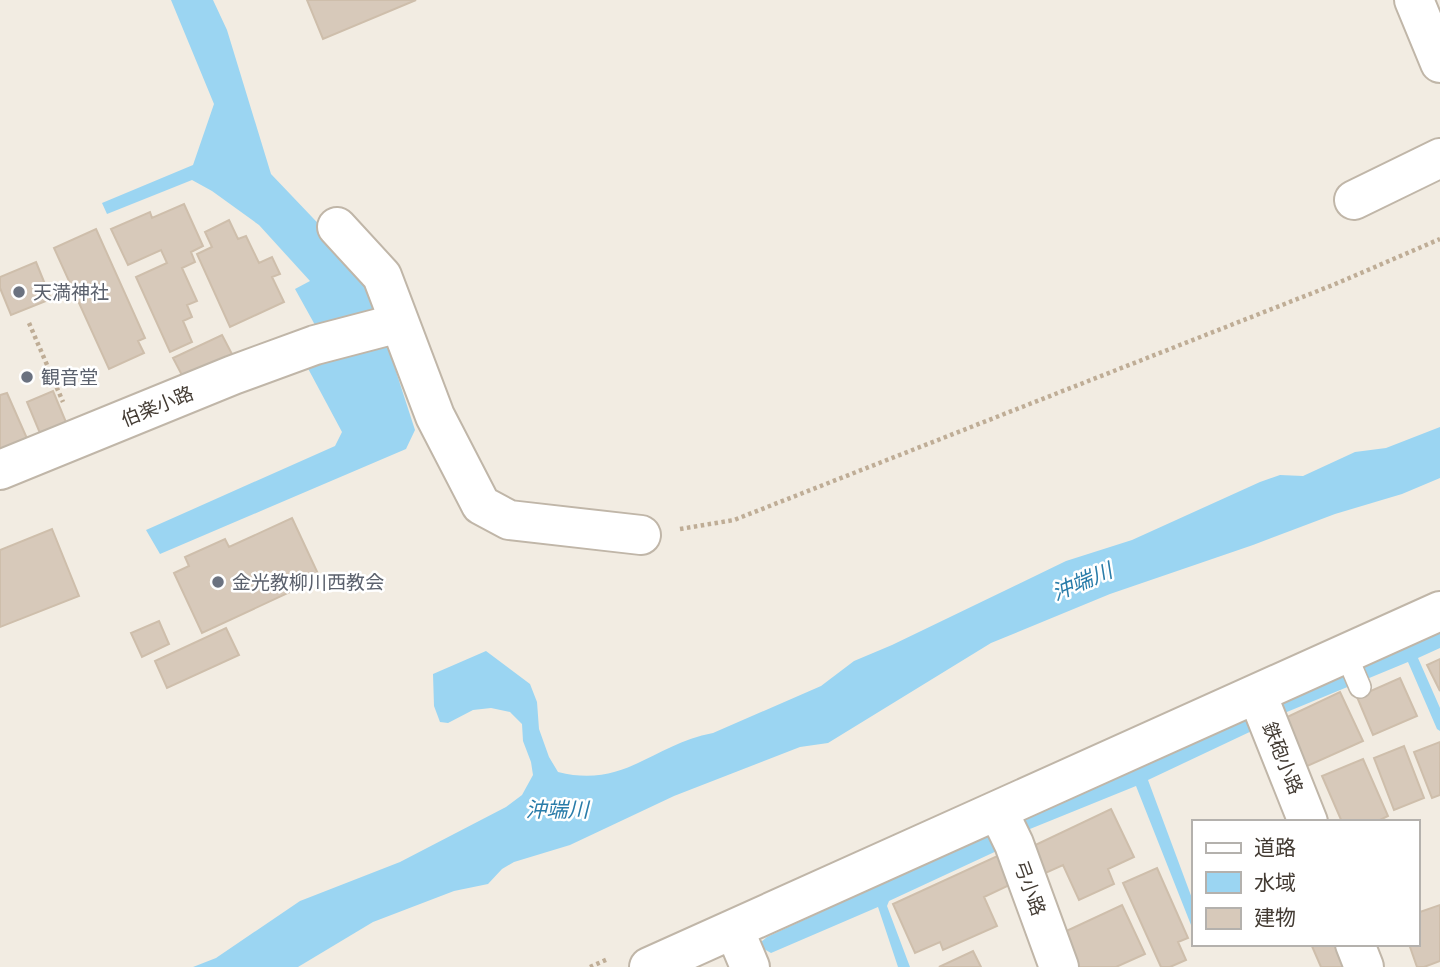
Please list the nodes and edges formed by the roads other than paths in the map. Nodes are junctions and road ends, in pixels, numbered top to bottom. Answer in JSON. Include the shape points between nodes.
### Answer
{"nodes":[{"id":1,"x":1414,"y":0,"type":"edge"},
{"id":2,"x":1440,"y":63,"type":"edge"},
{"id":3,"x":1440,"y":158,"type":"edge"},
{"id":4,"x":1354,"y":200,"type":"dead end"},
{"id":5,"x":337,"y":227,"type":"dead end"},
{"id":6,"x":393,"y":324,"type":"junction"},
{"id":7,"x":0,"y":470,"type":"edge"},
{"id":8,"x":641,"y":535,"type":"road end"},
{"id":9,"x":1440,"y":611,"type":"edge"},
{"id":10,"x":1259,"y":700,"type":"junction"},
{"id":11,"x":1307,"y":820,"type":"edge"},
{"id":12,"x":1005,"y":826,"type":"junction"},
{"id":13,"x":1356,"y":946,"type":"edge"},
{"id":14,"x":744,"y":952,"type":"edge"},
{"id":15,"x":649,"y":967,"type":"edge"},
{"id":16,"x":1059,"y":967,"type":"edge"},
{"id":17,"x":1364,"y":967,"type":"edge"}],
"edges":[{"from":1,"to":2,"type":"street"},
{"from":3,"to":4,"type":"street"},
{"from":5,"to":6,"type":"street","via":[[382,276]]},
{"from":6,"to":7,"type":"street","name":"伯楽小路","via":[[315,345]]},
{"from":6,"to":8,"type":"street","via":[[481,505],[509,520]]},
{"from":9,"to":10,"type":"street","via":[[1353,669]]},
{"from":10,"to":11,"type":"street","name":"鉄砲小路"},
{"from":10,"to":12,"type":"street"},
{"from":12,"to":14,"type":"street"},
{"from":12,"to":16,"type":"street","name":"弓小路"},
{"from":13,"to":17,"type":"street"},
{"from":14,"to":15,"type":"street"}]}
